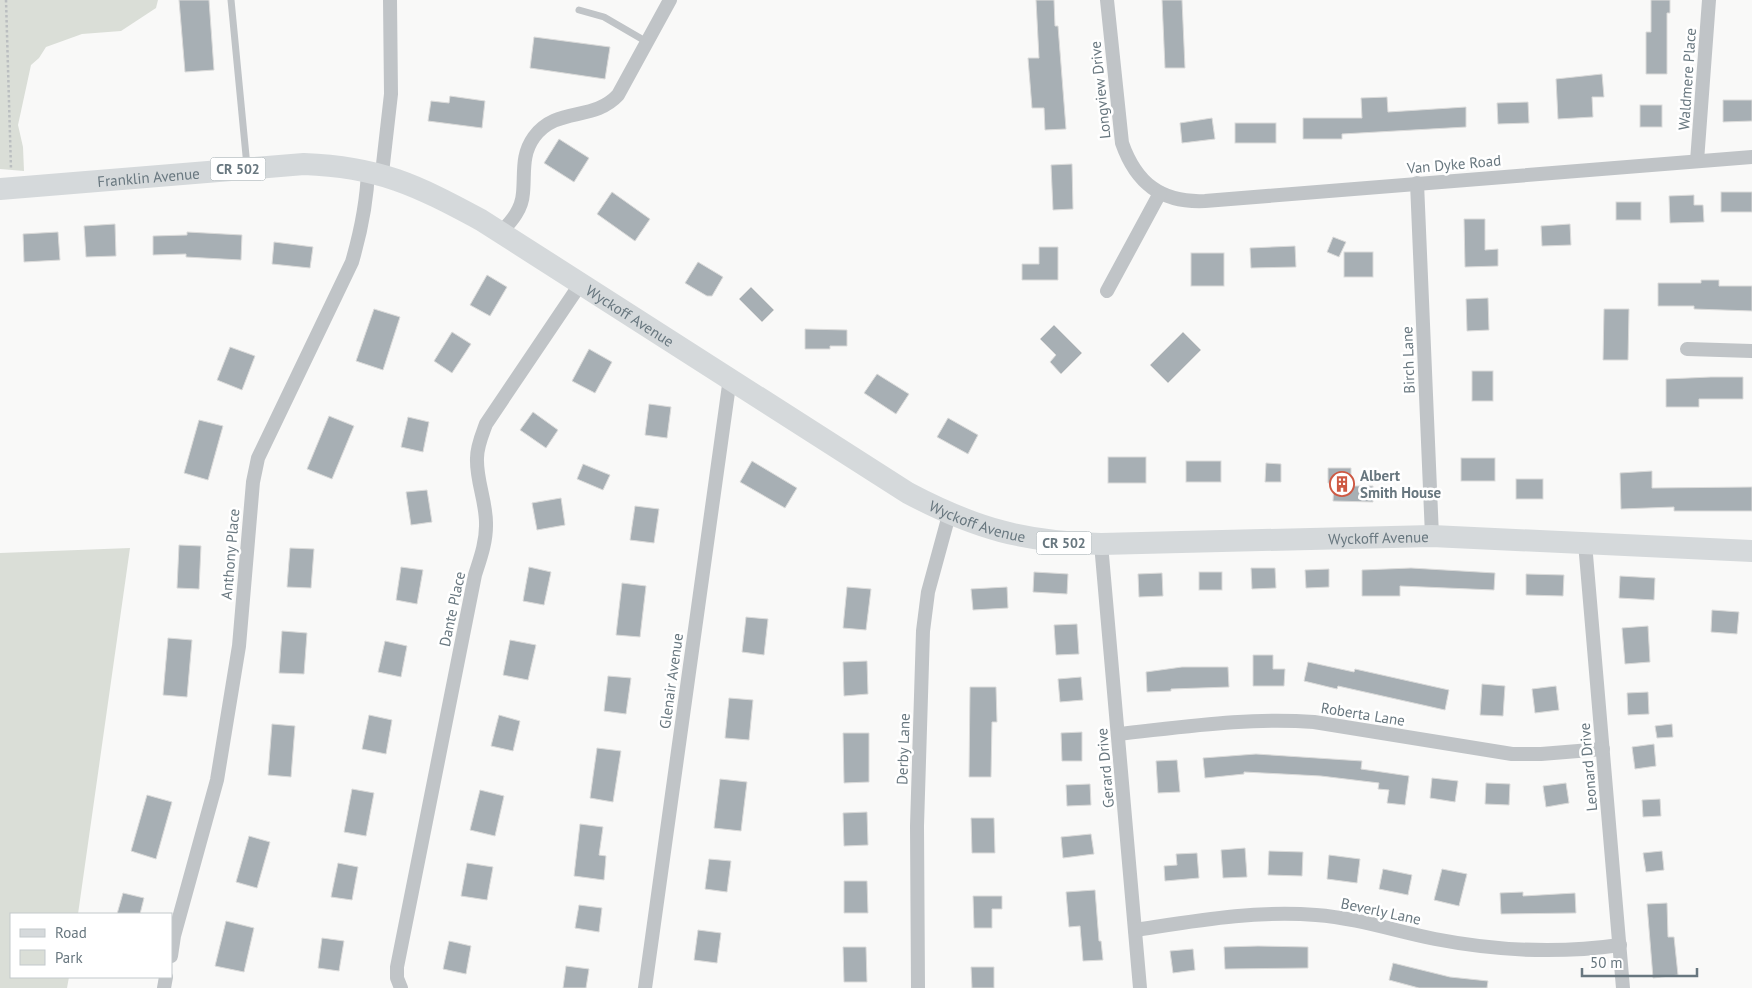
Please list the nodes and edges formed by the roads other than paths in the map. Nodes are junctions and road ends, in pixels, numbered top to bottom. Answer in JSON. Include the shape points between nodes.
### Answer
{"nodes":[{"id":1,"x":231,"y":0,"type":"edge"},
{"id":2,"x":390,"y":0,"type":"edge"},
{"id":3,"x":670,"y":0,"type":"edge"},
{"id":4,"x":1107,"y":0,"type":"edge"},
{"id":5,"x":1709,"y":0,"type":"edge"},
{"id":6,"x":580,"y":10,"type":"dead end"},
{"id":7,"x":647,"y":42,"type":"junction"},
{"id":8,"x":1752,"y":157,"type":"edge"},
{"id":9,"x":1697,"y":161,"type":"junction"},
{"id":10,"x":247,"y":168,"type":"junction"},
{"id":11,"x":375,"y":172,"type":"junction"},
{"id":12,"x":1417,"y":183,"type":"junction"},
{"id":13,"x":5,"y":189,"type":"edge"},
{"id":14,"x":1160,"y":193,"type":"junction"},
{"id":15,"x":467,"y":212,"type":"joint"},
{"id":16,"x":501,"y":232,"type":"junction"},
{"id":17,"x":581,"y":283,"type":"junction"},
{"id":18,"x":1107,"y":291,"type":"dead end"},
{"id":19,"x":1687,"y":349,"type":"dead end"},
{"id":20,"x":1752,"y":351,"type":"edge"},
{"id":21,"x":730,"y":378,"type":"junction"},
{"id":22,"x":949,"y":515,"type":"junction"},
{"id":23,"x":1432,"y":536,"type":"junction"},
{"id":24,"x":1585,"y":543,"type":"junction"},
{"id":25,"x":1101,"y":544,"type":"junction"},
{"id":26,"x":1752,"y":551,"type":"edge"},
{"id":27,"x":1118,"y":734,"type":"junction"},
{"id":28,"x":1603,"y":749,"type":"junction"},
{"id":29,"x":1135,"y":930,"type":"junction"},
{"id":30,"x":1620,"y":945,"type":"junction"},
{"id":31,"x":172,"y":949,"type":"edge"},
{"id":32,"x":401,"y":988,"type":"edge"},
{"id":33,"x":645,"y":988,"type":"edge"},
{"id":34,"x":918,"y":988,"type":"edge"},
{"id":35,"x":1140,"y":988,"type":"edge"},
{"id":36,"x":1623,"y":988,"type":"edge"}],
"edges":[{"from":1,"to":10,"type":"lane"},
{"from":2,"to":11,"type":"street","name":"Anthony Place","via":[[391,94]]},
{"from":3,"to":7,"type":"street"},
{"from":4,"to":14,"type":"street","name":"Longview Drive","via":[[1122,143],[1136,173]]},
{"from":5,"to":9,"type":"street","name":"Waldmere Place"},
{"from":6,"to":7,"type":"lane","via":[[604,18]]},
{"from":7,"to":16,"type":"street","via":[[618,96],[610,104],[598,110],[556,119],[534,137],[523,164],[523,194],[519,209]]},
{"from":8,"to":9,"type":"street","name":"Van Dyke Road"},
{"from":9,"to":12,"type":"street","name":"Van Dyke Road"},
{"from":10,"to":11,"type":"main road","name":"Franklin Avenue","number":"CR 502","via":[[304,164]]},
{"from":10,"to":13,"type":"main road","name":"Franklin Avenue","number":"CR 502"},
{"from":11,"to":15,"type":"main road","name":"Franklin Avenue","number":"CR 502","via":[[420,187]]},
{"from":11,"to":31,"type":"street","name":"Anthony Place","via":[[352,262],[258,458],[252,482],[239,646],[218,780]]},
{"from":12,"to":14,"type":"street","name":"Van Dyke Road","via":[[1205,201],[1174,199]]},
{"from":12,"to":23,"type":"street","name":"Birch Lane"},
{"from":14,"to":18,"type":"street"},
{"from":15,"to":16,"type":"main road","name":"Wyckoff Avenue","number":"CR 502"},
{"from":16,"to":17,"type":"main road","name":"Wyckoff Avenue","number":"CR 502"},
{"from":17,"to":21,"type":"main road","name":"Wyckoff Avenue","number":"CR 502"},
{"from":17,"to":32,"type":"street","name":"Dante Place","via":[[486,424],[479,441],[478,476],[485,504],[484,550],[475,575],[397,967]]},
{"from":19,"to":20,"type":"street"},
{"from":21,"to":22,"type":"main road","name":"Wyckoff Avenue","number":"CR 502","via":[[908,493]]},
{"from":21,"to":33,"type":"street","name":"Glenair Avenue"},
{"from":22,"to":25,"type":"main road","name":"Wyckoff Avenue","number":"CR 502","via":[[1023,538]]},
{"from":22,"to":34,"type":"street","name":"Derby Lane","via":[[928,592],[923,631],[917,826]]},
{"from":23,"to":24,"type":"main road","name":"Wyckoff Avenue","number":"CR 502"},
{"from":23,"to":25,"type":"main road","name":"Wyckoff Avenue","number":"CR 502"},
{"from":24,"to":26,"type":"main road","name":"Wyckoff Avenue","number":"CR 502"},
{"from":24,"to":28,"type":"street","name":"Leonard Drive"},
{"from":25,"to":27,"type":"street","name":"Gerard Drive"},
{"from":27,"to":28,"type":"street","name":"Roberta Lane","via":[[1242,720],[1281,720],[1314,722],[1512,754]]},
{"from":27,"to":29,"type":"street","name":"Gerard Drive"},
{"from":28,"to":30,"type":"street","name":"Leonard Drive"},
{"from":29,"to":30,"type":"street","name":"Beverly Lane","via":[[1228,917],[1316,915],[1355,919],[1471,945],[1510,949],[1584,950]]},
{"from":29,"to":35,"type":"street","name":"Gerard Drive"},
{"from":30,"to":36,"type":"street","name":"Leonard Drive"}]}
